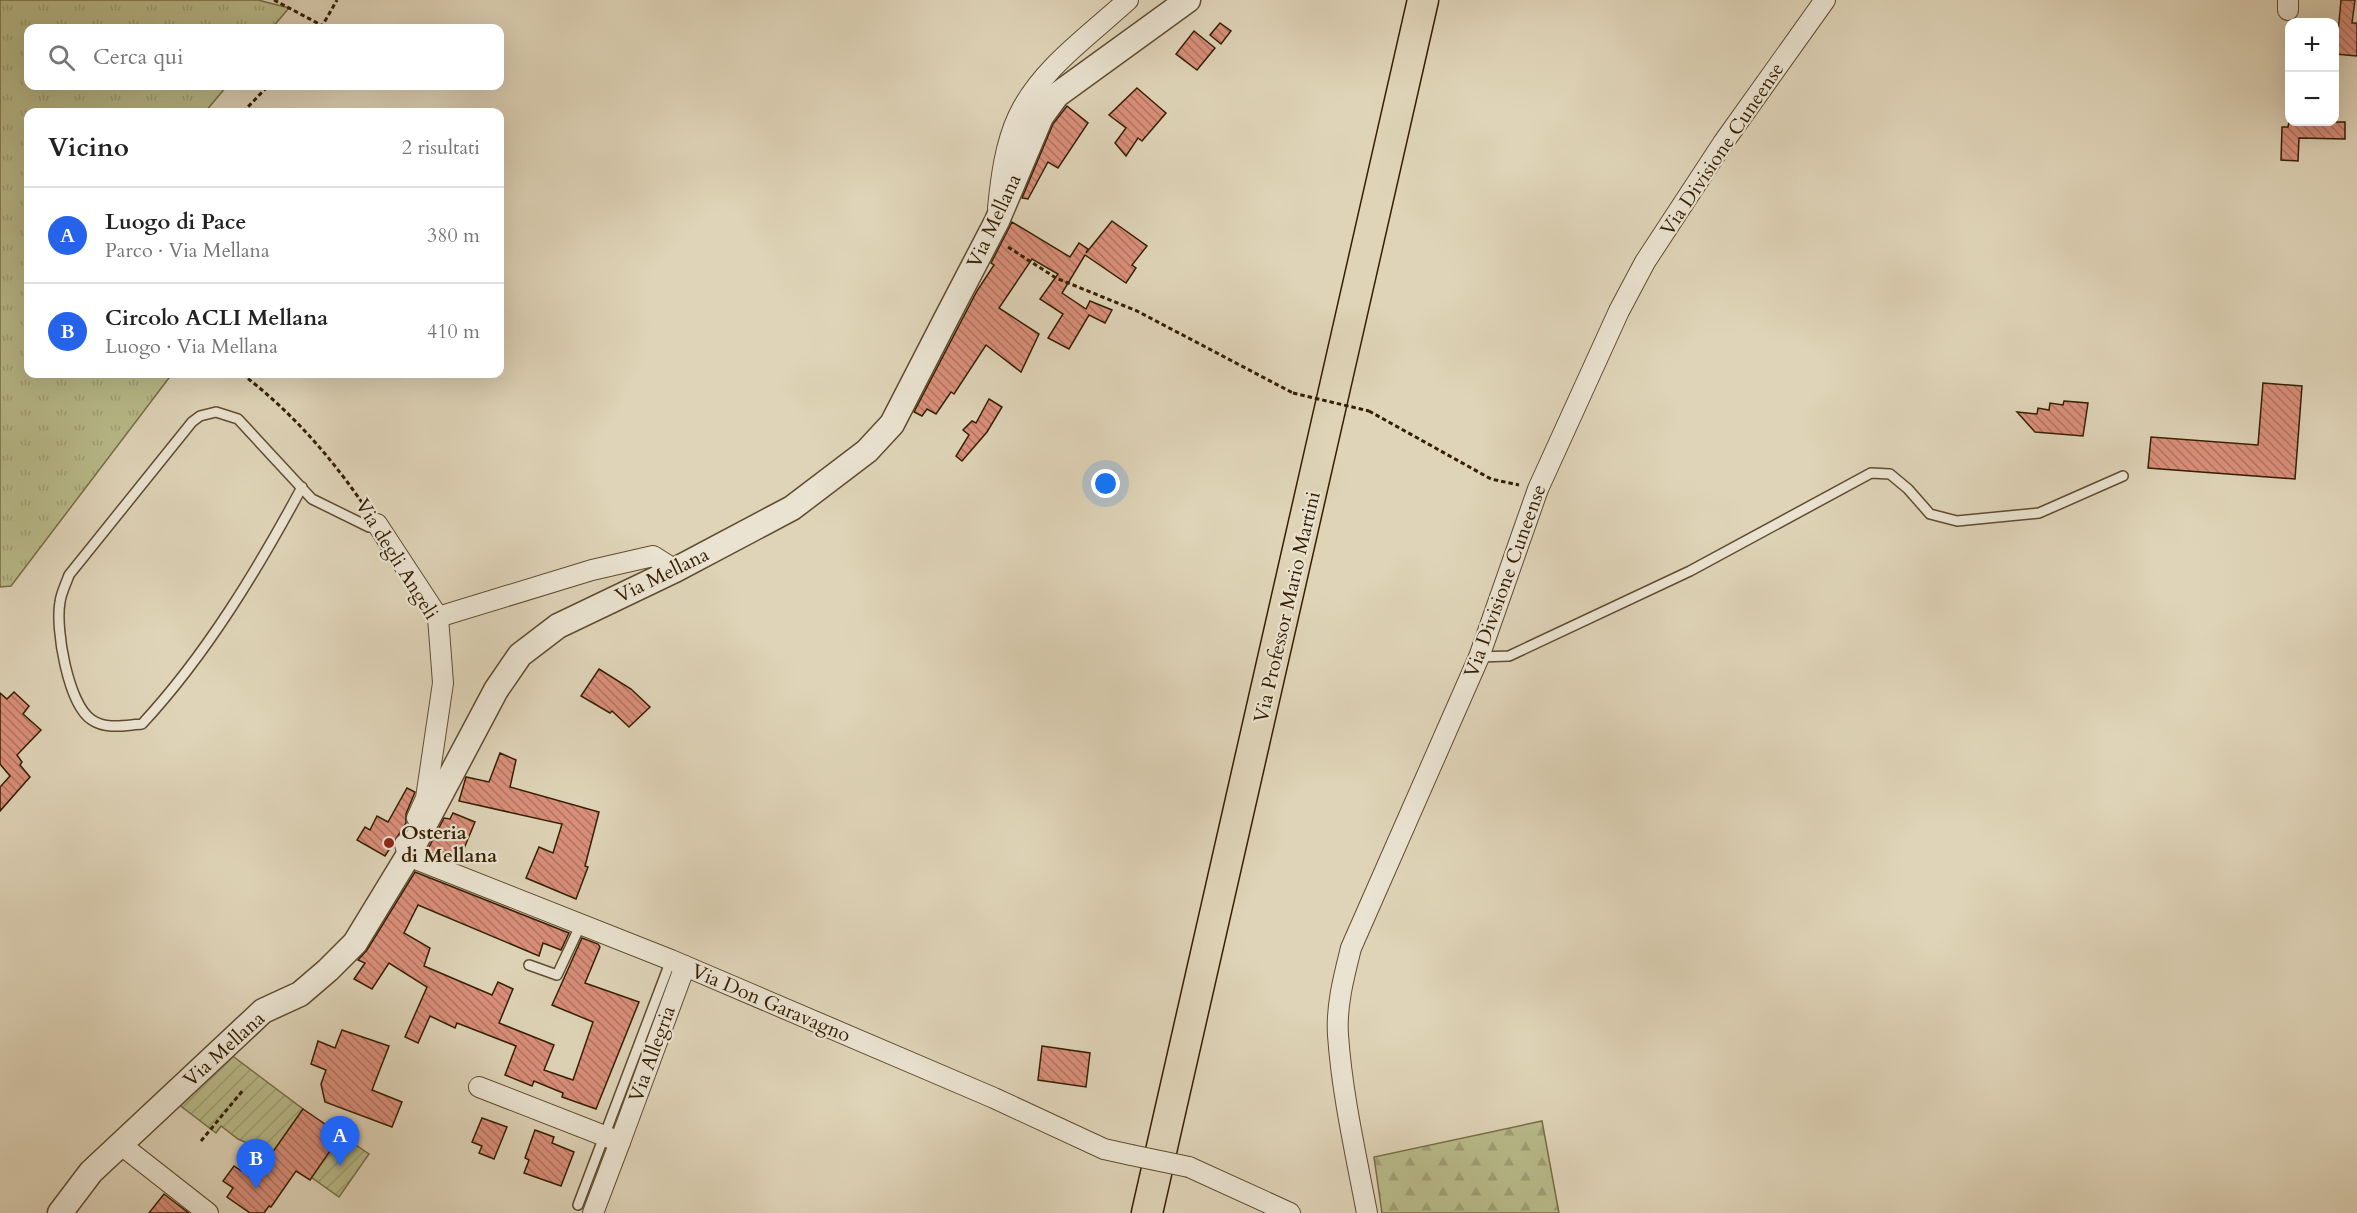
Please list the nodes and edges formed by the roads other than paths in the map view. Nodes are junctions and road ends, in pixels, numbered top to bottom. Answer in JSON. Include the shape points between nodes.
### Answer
{"nodes":[{"id":1,"x":1128,"y":0,"type":"edge"},
{"id":2,"x":1188,"y":0,"type":"edge"},
{"id":3,"x":1424,"y":0,"type":"edge"},
{"id":4,"x":1825,"y":0,"type":"edge"},
{"id":5,"x":993,"y":228,"type":"junction"},
{"id":6,"x":2123,"y":476,"type":"dead end"},
{"id":7,"x":302,"y":487,"type":"junction"},
{"id":8,"x":377,"y":524,"type":"joint"},
{"id":9,"x":675,"y":570,"type":"junction"},
{"id":10,"x":438,"y":617,"type":"junction"},
{"id":11,"x":1479,"y":657,"type":"junction"},
{"id":12,"x":408,"y":856,"type":"junction"},
{"id":13,"x":581,"y":924,"type":"junction"},
{"id":14,"x":678,"y":963,"type":"junction"},
{"id":15,"x":529,"y":964,"type":"dead end"},
{"id":16,"x":479,"y":1087,"type":"dead end"},
{"id":17,"x":612,"y":1140,"type":"junction"},
{"id":18,"x":120,"y":1144,"type":"junction"},
{"id":19,"x":585,"y":1209,"type":"edge"},
{"id":20,"x":60,"y":1213,"type":"edge"},
{"id":21,"x":208,"y":1213,"type":"edge"},
{"id":22,"x":1148,"y":1213,"type":"edge"},
{"id":23,"x":1290,"y":1213,"type":"edge"},
{"id":24,"x":1367,"y":1213,"type":"edge"}],
"edges":[{"from":1,"to":5,"type":"street","via":[[1047,73],[1018,117],[1002,173]]},
{"from":2,"to":5,"type":"street","name":"Via Mellana","via":[[1058,95],[1041,117]]},
{"from":3,"to":22,"type":"main road","name":"Via Professor Mario Martini"},
{"from":4,"to":11,"type":"street","name":"Via Divisione Cuneense","via":[[1723,142],[1645,262],[1538,489]]},
{"from":5,"to":9,"type":"street","name":"Via Mellana","via":[[892,424],[867,451],[792,508]]},
{"from":6,"to":11,"type":"lane","via":[[2039,513],[1957,521],[1930,514],[1890,474],[1871,473],[1680,576],[1509,656]]},
{"from":7,"to":7,"type":"lane","via":[[238,419],[216,412],[192,422],[69,575],[60,602],[60,644],[78,705],[91,720],[112,727],[142,723],[170,694],[266,555]]},
{"from":7,"to":8,"type":"lane","via":[[312,499],[369,527]]},
{"from":8,"to":10,"type":"street","name":"Via degli Angeli"},
{"from":9,"to":10,"type":"street","via":[[653,556],[592,570]]},
{"from":9,"to":12,"type":"street","name":"Via Mellana","via":[[558,626],[520,655],[496,690]]},
{"from":10,"to":12,"type":"street","name":"Via degli Angeli","via":[[443,683],[436,742],[426,798],[404,845]]},
{"from":11,"to":24,"type":"street","name":"Via Divisione Cuneense","via":[[1351,948],[1341,992],[1338,1033]]},
{"from":12,"to":13,"type":"street","name":"Via Don Garavagno"},
{"from":12,"to":18,"type":"street","name":"Via Mellana","via":[[355,943],[300,994],[263,1011]]},
{"from":13,"to":14,"type":"street","name":"Via Don Garavagno"},
{"from":13,"to":15,"type":"lane","via":[[557,975]]},
{"from":14,"to":17,"type":"street","name":"Via Allegria"},
{"from":14,"to":23,"type":"street","name":"Via Don Garavagno","bridge":true,"via":[[1104,1149],[1189,1167]]},
{"from":16,"to":17,"type":"street"},
{"from":17,"to":19,"type":"street","name":"Via Allegria"},
{"from":18,"to":20,"type":"street","name":"Via Mellana","via":[[91,1172]]},
{"from":18,"to":21,"type":"street"}]}
